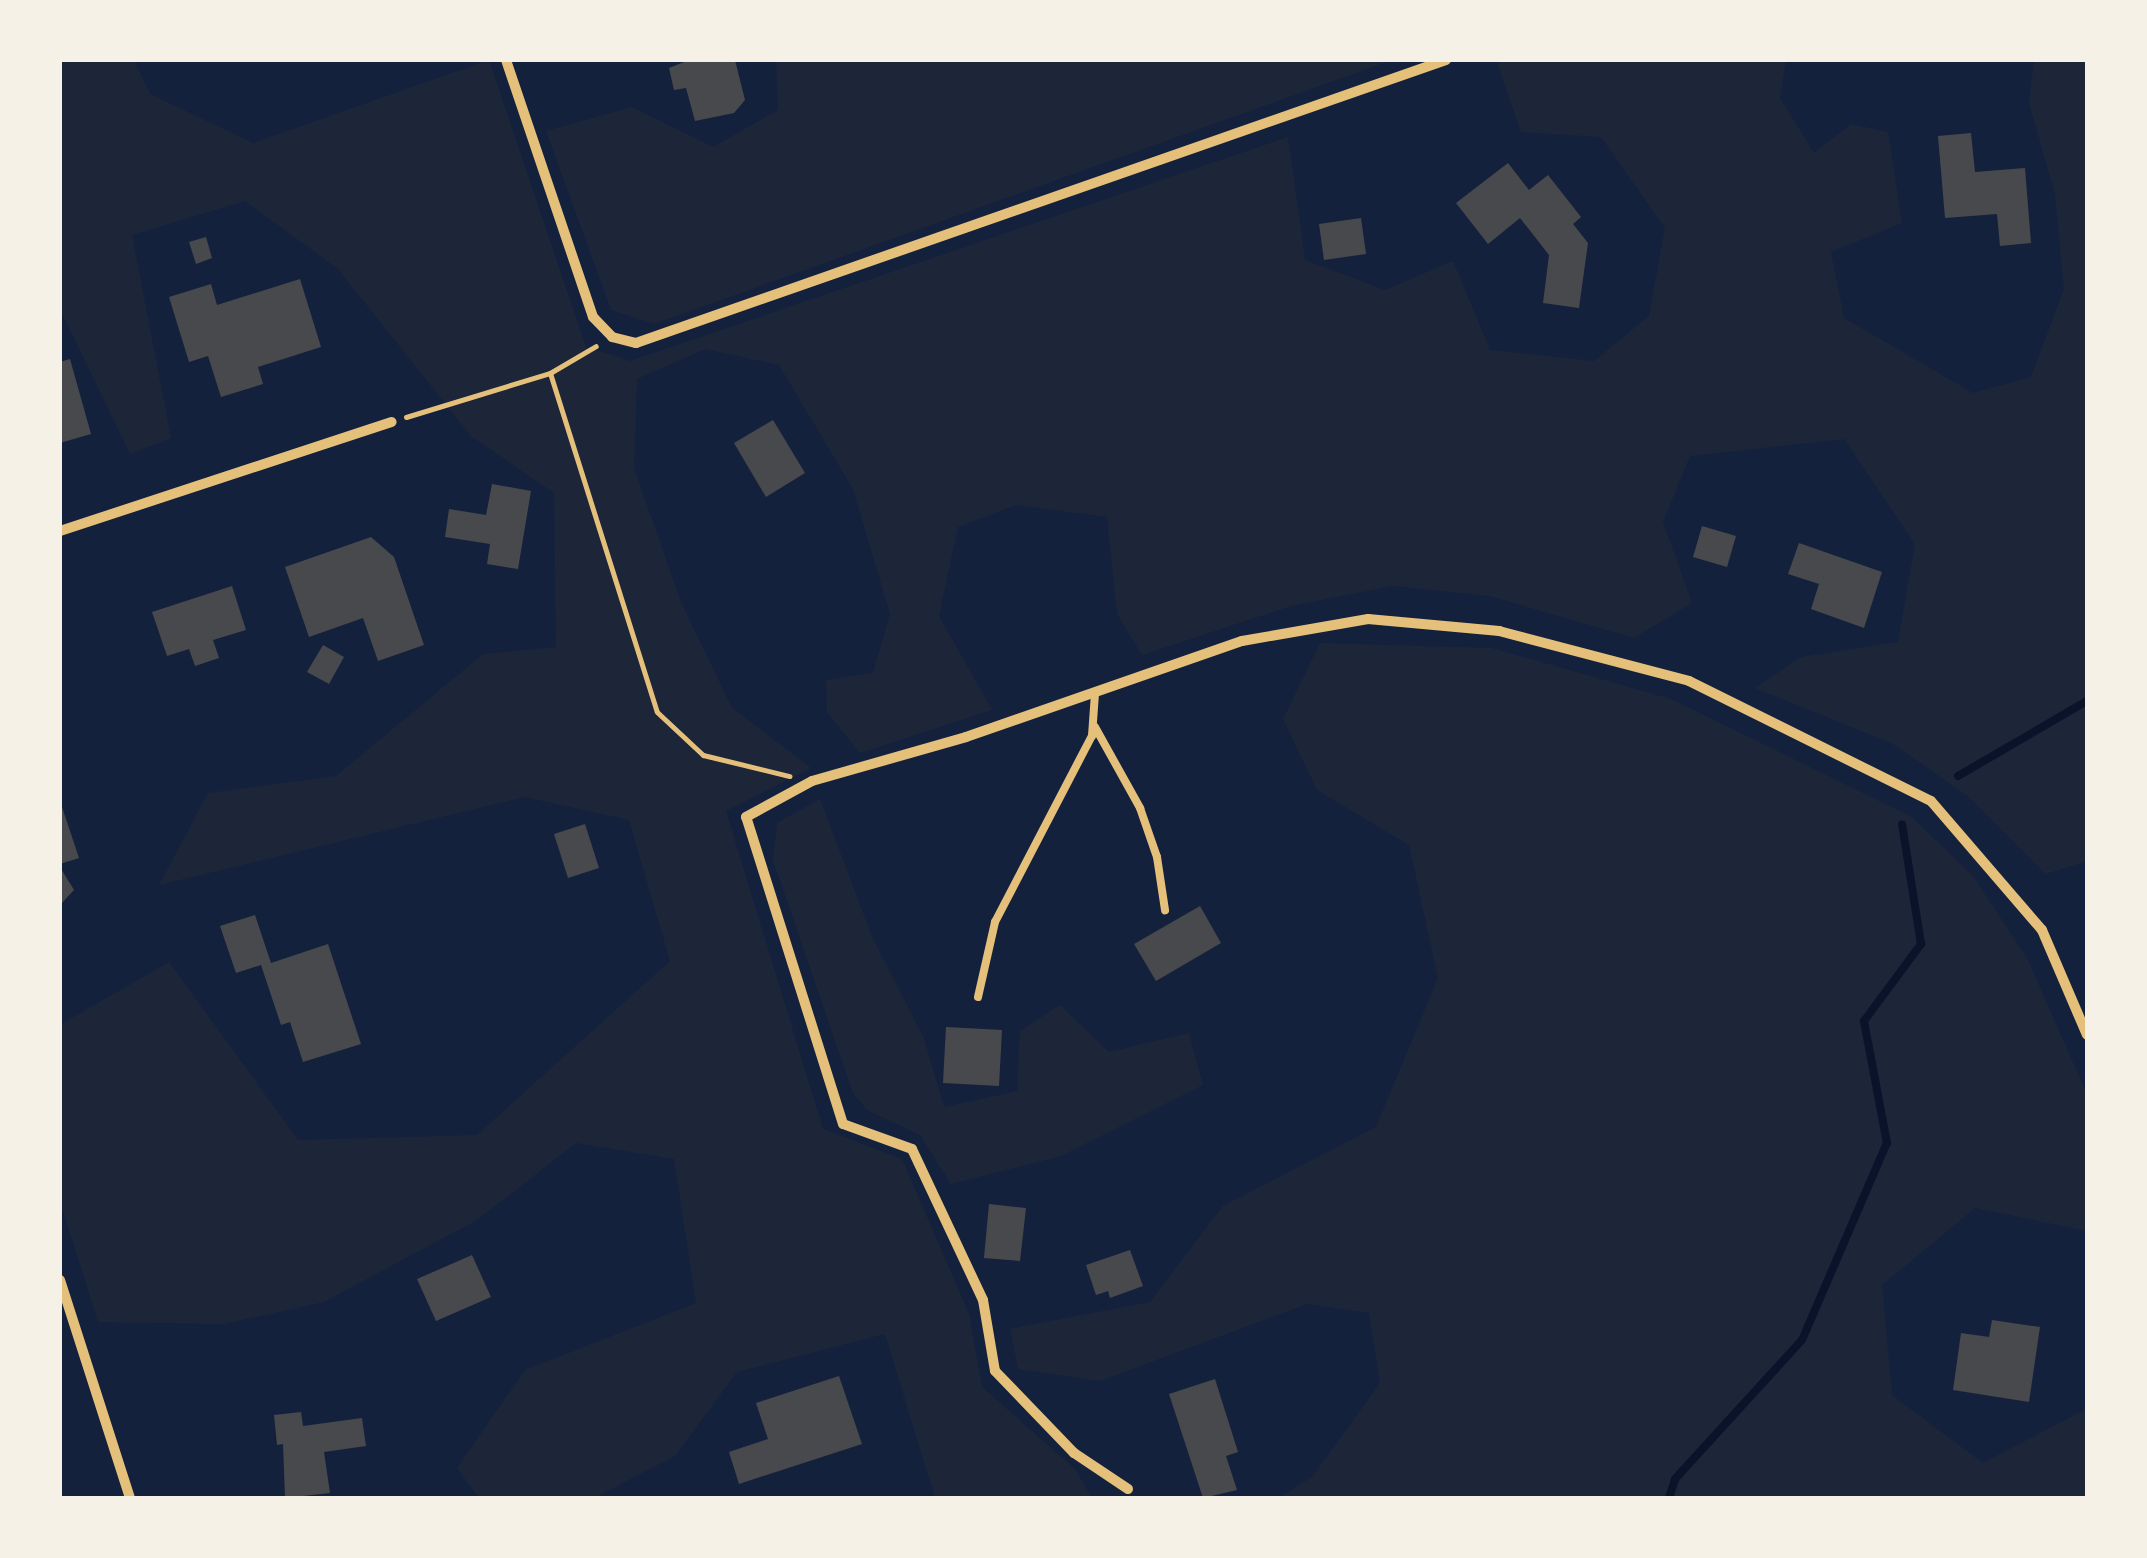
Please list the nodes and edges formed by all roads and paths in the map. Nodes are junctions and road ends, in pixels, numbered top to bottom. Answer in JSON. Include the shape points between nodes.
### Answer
{"nodes":[{"id":1,"x":506,"y":60,"type":"edge"},
{"id":2,"x":1446,"y":60,"type":"edge"},
{"id":3,"x":612,"y":337,"type":"junction"},
{"id":4,"x":550,"y":373,"type":"junction"},
{"id":5,"x":392,"y":422,"type":"joint"},
{"id":6,"x":60,"y":532,"type":"edge"},
{"id":7,"x":1095,"y":693,"type":"junction"},
{"id":8,"x":1095,"y":727,"type":"junction"},
{"id":9,"x":812,"y":781,"type":"junction"},
{"id":10,"x":1165,"y":910,"type":"dead end"},
{"id":11,"x":978,"y":997,"type":"dead end"},
{"id":12,"x":2087,"y":1035,"type":"edge"},
{"id":13,"x":60,"y":1280,"type":"edge"},
{"id":14,"x":1128,"y":1489,"type":"dead end"},
{"id":15,"x":130,"y":1498,"type":"edge"}],
"edges":[{"from":1,"to":3,"type":"street","via":[[593,317]]},
{"from":2,"to":3,"type":"street","via":[[636,342]]},
{"from":3,"to":4,"type":"path"},
{"from":4,"to":5,"type":"path"},
{"from":4,"to":9,"type":"path","via":[[658,712],[703,755]]},
{"from":5,"to":6,"type":"street"},
{"from":7,"to":8,"type":"lane"},
{"from":7,"to":9,"type":"street"},
{"from":7,"to":12,"type":"street","via":[[1242,641],[1368,619],[1499,631],[1689,681],[1932,801],[2042,930]]},
{"from":8,"to":10,"type":"lane","via":[[1140,808]]},
{"from":8,"to":11,"type":"lane","via":[[996,922]]},
{"from":9,"to":14,"type":"street","via":[[746,817],[843,1124],[912,1149],[984,1300],[995,1371],[1074,1453]]},
{"from":13,"to":15,"type":"street"}]}
